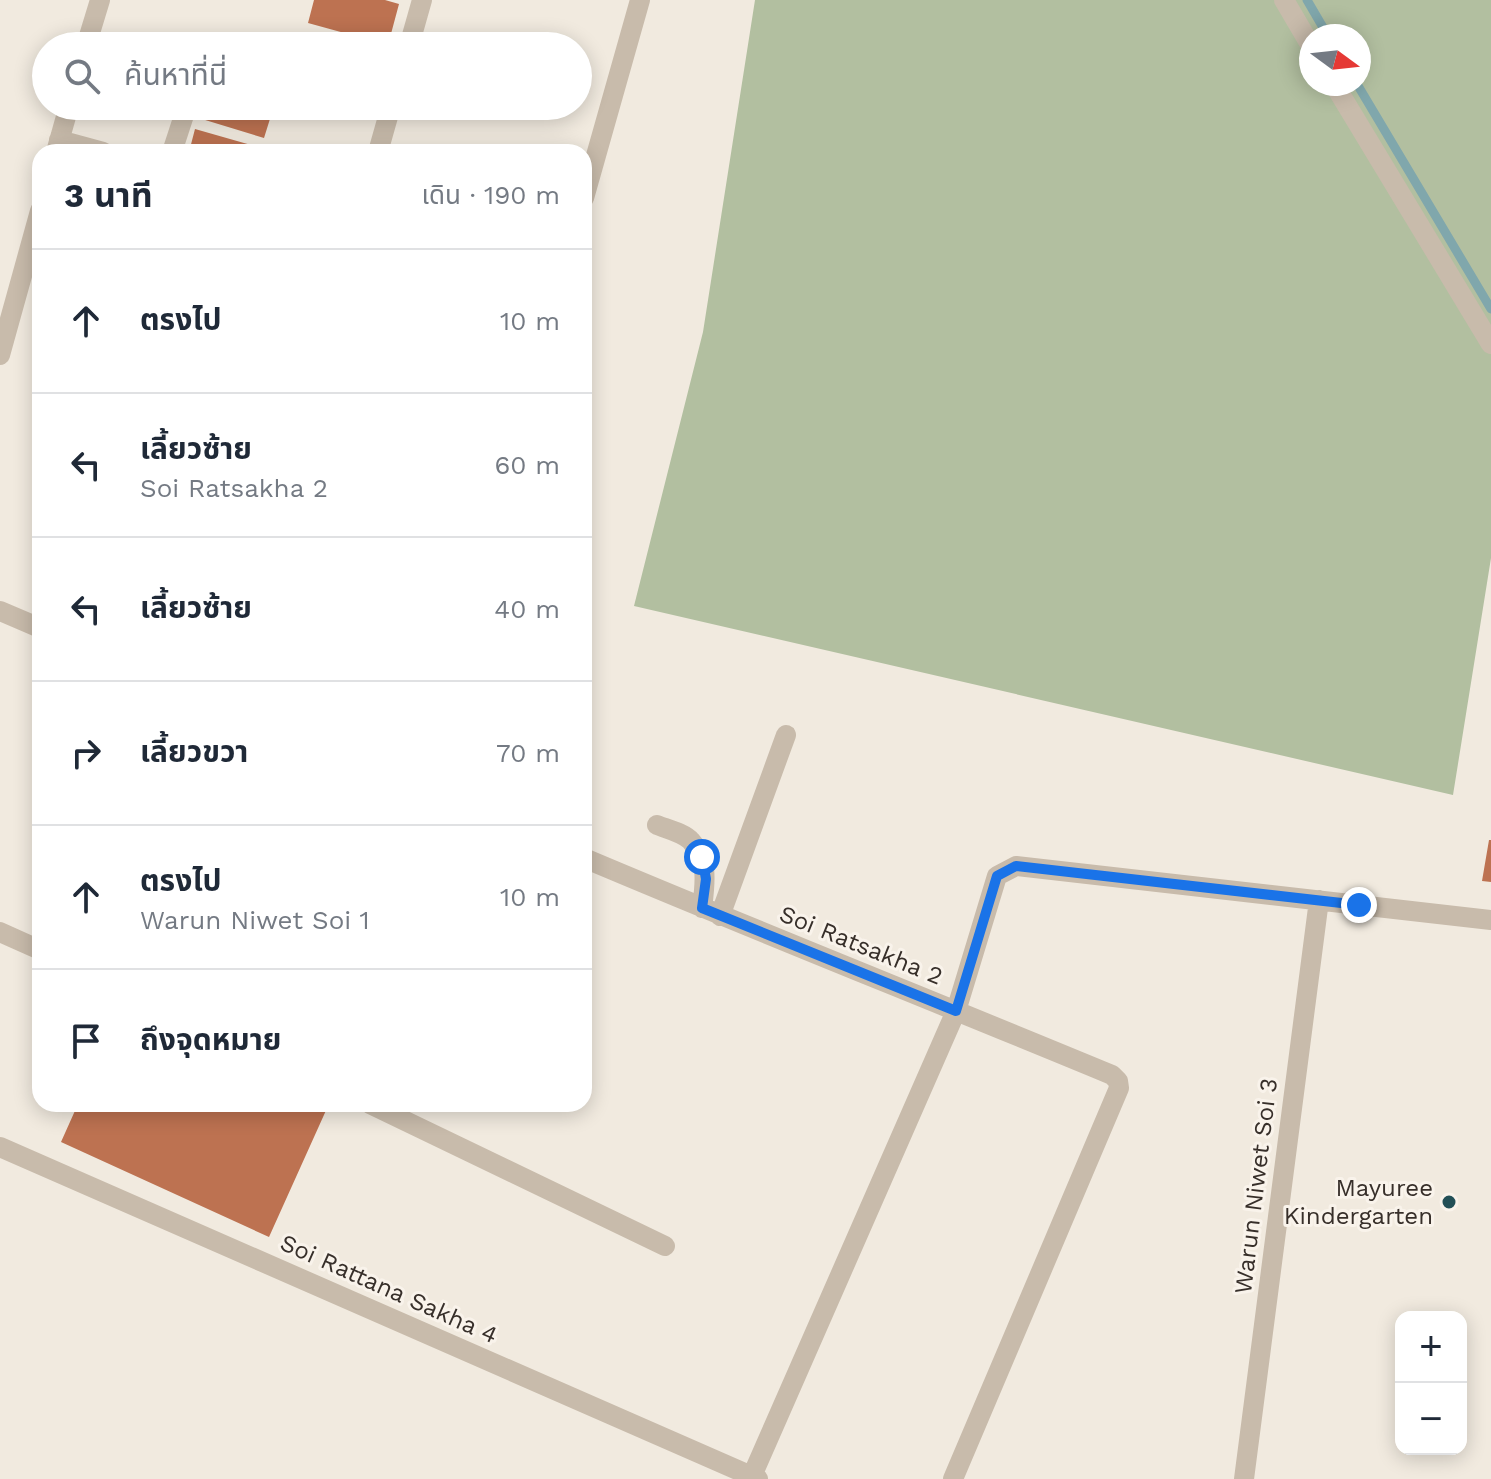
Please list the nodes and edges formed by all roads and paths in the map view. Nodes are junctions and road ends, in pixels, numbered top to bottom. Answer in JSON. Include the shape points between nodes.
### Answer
{"nodes":[{"id":1,"x":100,"y":0,"type":"edge"},
{"id":2,"x":422,"y":0,"type":"edge"},
{"id":3,"x":640,"y":0,"type":"edge"},
{"id":4,"x":1284,"y":0,"type":"edge"},
{"id":5,"x":1299,"y":26,"type":"edge"},
{"id":6,"x":90,"y":32,"type":"edge"},
{"id":7,"x":413,"y":32,"type":"edge"},
{"id":8,"x":1341,"y":96,"type":"edge"},
{"id":9,"x":65,"y":120,"type":"edge"},
{"id":10,"x":182,"y":120,"type":"edge"},
{"id":11,"x":387,"y":120,"type":"edge"},
{"id":12,"x":59,"y":144,"type":"edge"},
{"id":13,"x":175,"y":144,"type":"edge"},
{"id":14,"x":380,"y":144,"type":"edge"},
{"id":15,"x":592,"y":170,"type":"edge"},
{"id":16,"x":32,"y":240,"type":"edge"},
{"id":17,"x":1491,"y":344,"type":"edge"},
{"id":18,"x":0,"y":355,"type":"edge"},
{"id":19,"x":0,"y":611,"type":"edge"},
{"id":20,"x":32,"y":625,"type":"edge"},
{"id":21,"x":786,"y":735,"type":"dead end"},
{"id":22,"x":657,"y":825,"type":"dead end"},
{"id":23,"x":592,"y":861,"type":"edge"},
{"id":24,"x":1319,"y":900,"type":"junction"},
{"id":25,"x":711,"y":912,"type":"junction"},
{"id":26,"x":1491,"y":920,"type":"edge"},
{"id":27,"x":0,"y":932,"type":"edge"},
{"id":28,"x":32,"y":946,"type":"edge"},
{"id":29,"x":956,"y":1011,"type":"junction"},
{"id":30,"x":387,"y":1112,"type":"edge"},
{"id":31,"x":0,"y":1147,"type":"edge"},
{"id":32,"x":665,"y":1246,"type":"dead end"},
{"id":33,"x":755,"y":1478,"type":"edge"},
{"id":34,"x":953,"y":1479,"type":"edge"},
{"id":35,"x":1244,"y":1479,"type":"edge"}],
"edges":[{"from":1,"to":6,"type":"street"},
{"from":2,"to":7,"type":"street"},
{"from":3,"to":15,"type":"street"},
{"from":4,"to":5,"type":"street"},
{"from":8,"to":17,"type":"street"},
{"from":9,"to":12,"type":"street"},
{"from":10,"to":13,"type":"street"},
{"from":11,"to":14,"type":"street"},
{"from":16,"to":18,"type":"street"},
{"from":19,"to":20,"type":"street"},
{"from":21,"to":25,"type":"street"},
{"from":22,"to":25,"type":"street","via":[[690,839],[702,857]]},
{"from":23,"to":25,"type":"street","name":"Soi Ratsakha 2"},
{"from":24,"to":26,"type":"street"},
{"from":24,"to":29,"type":"street","via":[[1016,866],[997,876]]},
{"from":24,"to":35,"type":"street","name":"Warun Niwet Soi 3"},
{"from":25,"to":29,"type":"street","name":"Soi Ratsakha 2"},
{"from":27,"to":28,"type":"street"},
{"from":29,"to":33,"type":"street"},
{"from":29,"to":34,"type":"street","name":"Soi Ratsakha 2","via":[[1112,1075],[1119,1088]]},
{"from":30,"to":32,"type":"street"},
{"from":31,"to":33,"type":"street","name":"Soi Rattana Sakha 4"}]}
